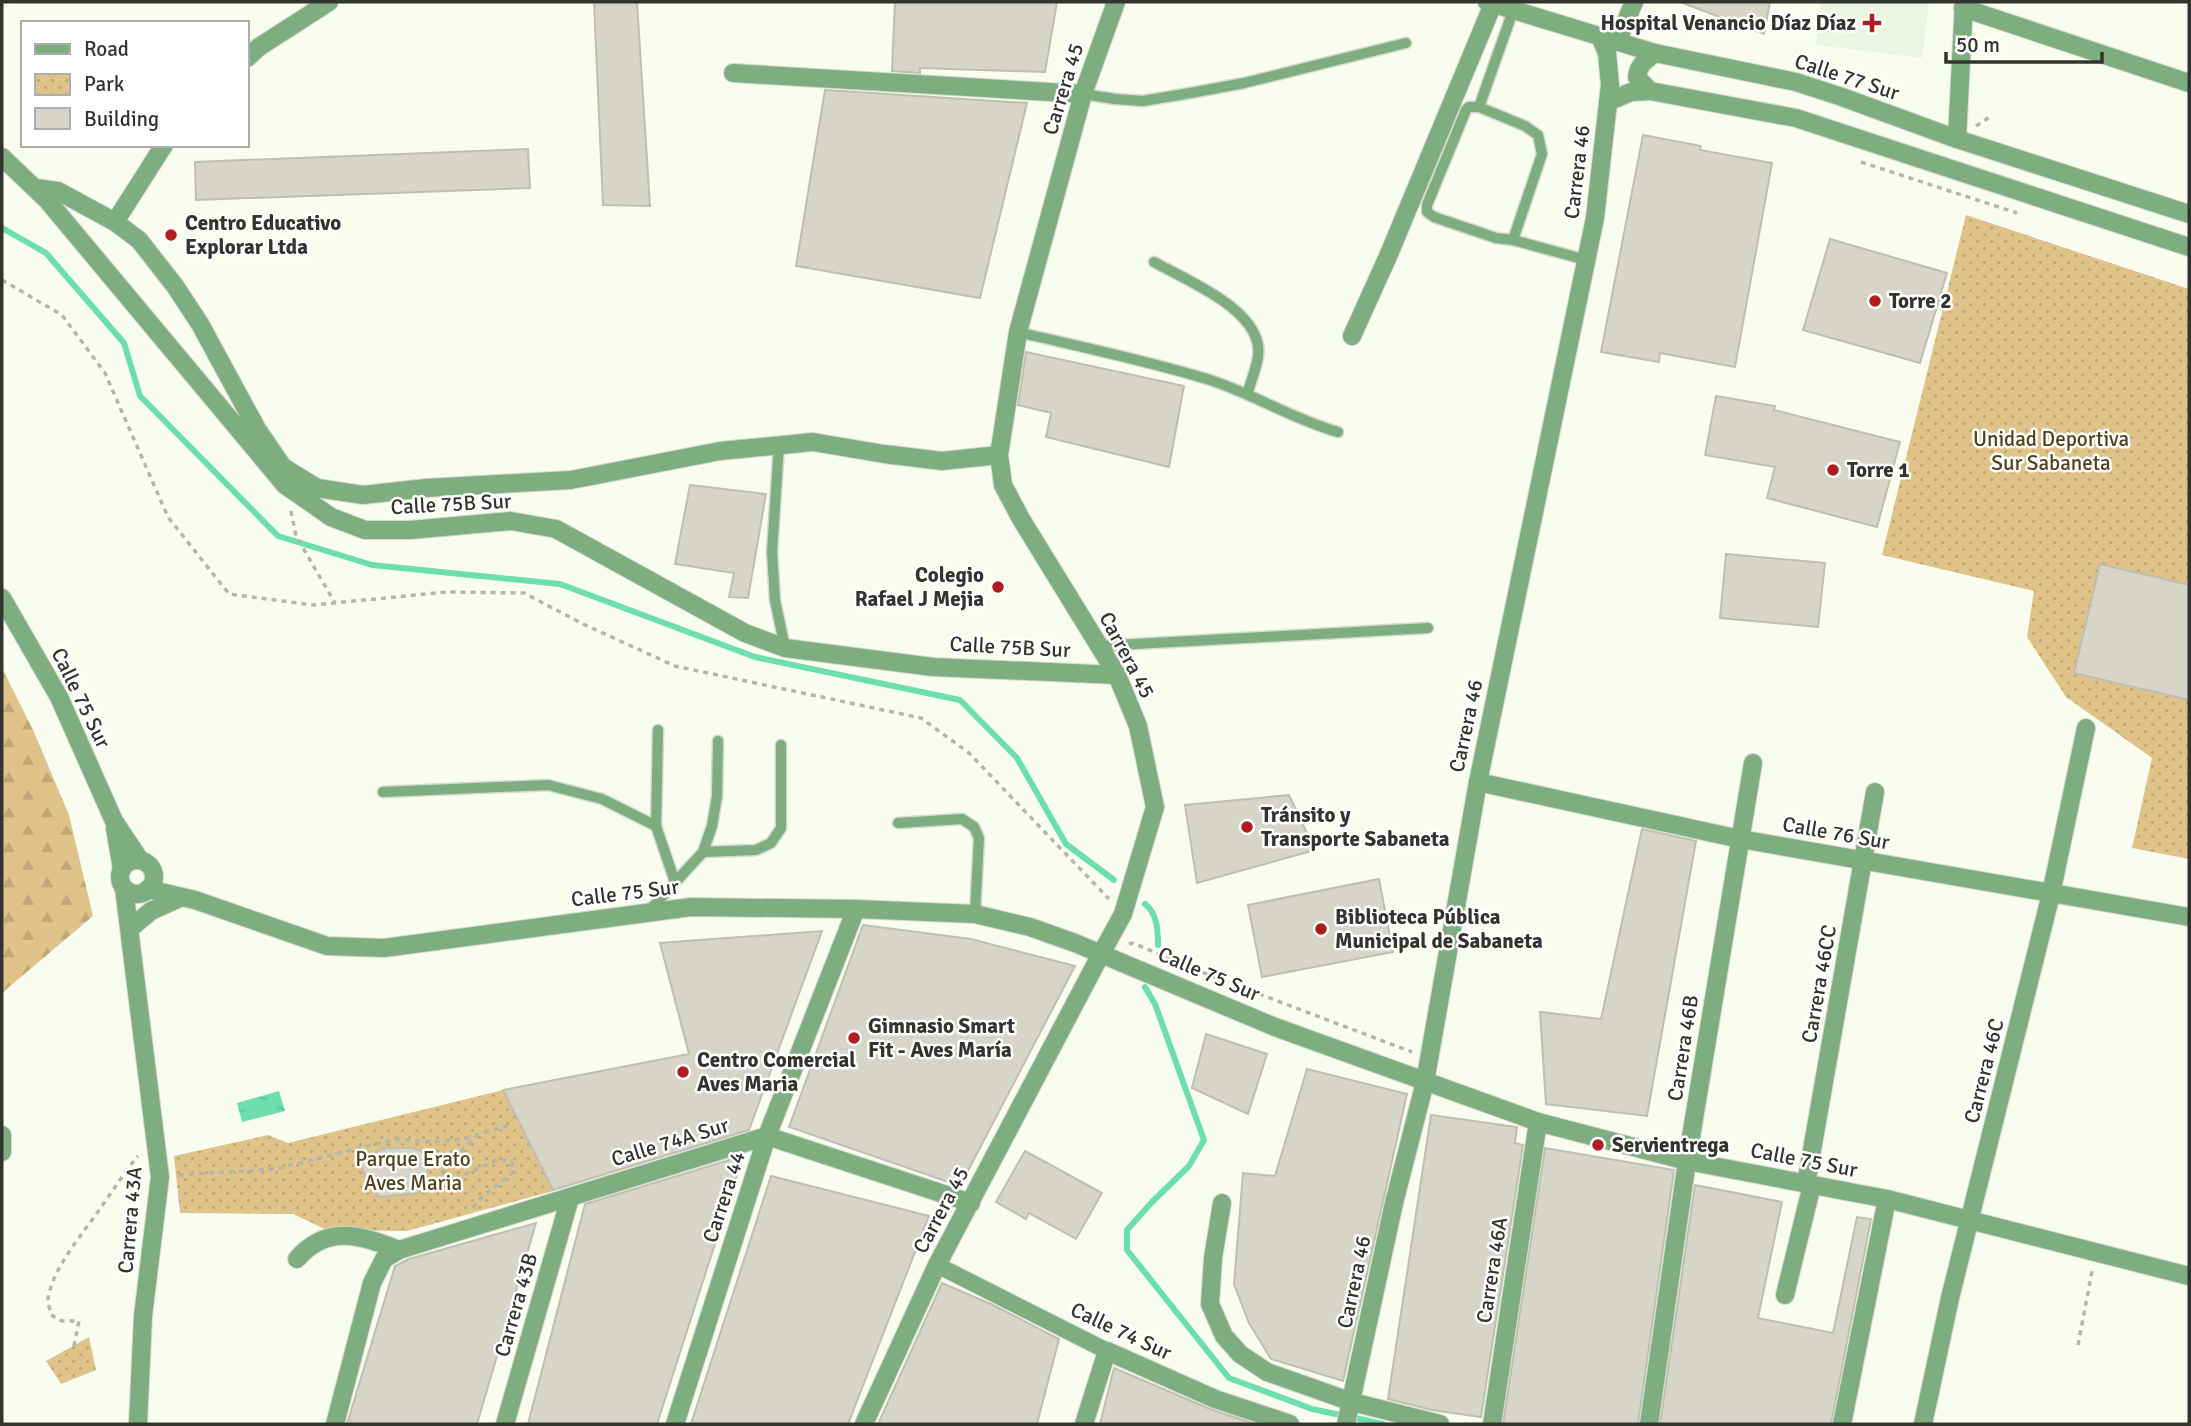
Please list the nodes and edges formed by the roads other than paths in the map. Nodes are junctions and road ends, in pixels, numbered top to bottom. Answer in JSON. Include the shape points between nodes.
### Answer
{"nodes":[{"id":1,"x":329,"y":2,"type":"edge"},
{"id":2,"x":1116,"y":2,"type":"edge"},
{"id":3,"x":1634,"y":2,"type":"edge"},
{"id":4,"x":1490,"y":3,"type":"edge"},
{"id":5,"x":1963,"y":5,"type":"edge"},
{"id":6,"x":1513,"y":11,"type":"junction"},
{"id":7,"x":1608,"y":39,"type":"junction"},
{"id":8,"x":1406,"y":43,"type":"dead end"},
{"id":9,"x":1655,"y":53,"type":"junction"},
{"id":10,"x":248,"y":57,"type":"edge"},
{"id":11,"x":733,"y":73,"type":"dead end"},
{"id":12,"x":2189,"y":83,"type":"edge"},
{"id":13,"x":1650,"y":91,"type":"junction"},
{"id":14,"x":1083,"y":94,"type":"junction"},
{"id":15,"x":1608,"y":102,"type":"junction"},
{"id":16,"x":1479,"y":107,"type":"junction"},
{"id":17,"x":1957,"y":139,"type":"junction"},
{"id":18,"x":163,"y":147,"type":"edge"},
{"id":19,"x":2,"y":157,"type":"edge"},
{"id":20,"x":35,"y":188,"type":"junction"},
{"id":21,"x":2189,"y":214,"type":"edge"},
{"id":22,"x":115,"y":222,"type":"junction"},
{"id":23,"x":1513,"y":240,"type":"junction"},
{"id":24,"x":2189,"y":247,"type":"edge"},
{"id":25,"x":1586,"y":260,"type":"junction"},
{"id":26,"x":1154,"y":262,"type":"dead end"},
{"id":27,"x":1018,"y":332,"type":"junction"},
{"id":28,"x":1352,"y":335,"type":"dead end"},
{"id":29,"x":1247,"y":394,"type":"junction"},
{"id":30,"x":1338,"y":432,"type":"dead end"},
{"id":31,"x":779,"y":445,"type":"junction"},
{"id":32,"x":999,"y":455,"type":"junction"},
{"id":33,"x":2,"y":598,"type":"edge"},
{"id":34,"x":1428,"y":628,"type":"dead end"},
{"id":35,"x":1099,"y":646,"type":"junction"},
{"id":36,"x":785,"y":648,"type":"junction"},
{"id":37,"x":1117,"y":675,"type":"junction"},
{"id":38,"x":2086,"y":728,"type":"dead end"},
{"id":39,"x":658,"y":730,"type":"dead end"},
{"id":40,"x":718,"y":741,"type":"dead end"},
{"id":41,"x":782,"y":745,"type":"dead end"},
{"id":42,"x":1753,"y":763,"type":"dead end"},
{"id":43,"x":1478,"y":782,"type":"junction"},
{"id":44,"x":383,"y":792,"type":"dead end"},
{"id":45,"x":1875,"y":792,"type":"dead end"},
{"id":46,"x":114,"y":821,"type":"junction"},
{"id":47,"x":898,"y":823,"type":"dead end"},
{"id":48,"x":656,"y":826,"type":"junction"},
{"id":49,"x":1740,"y":839,"type":"junction"},
{"id":50,"x":703,"y":852,"type":"junction"},
{"id":51,"x":1864,"y":862,"type":"junction"},
{"id":52,"x":141,"y":881,"type":"junction"},
{"id":53,"x":674,"y":882,"type":"junction"},
{"id":54,"x":2051,"y":894,"type":"junction"},
{"id":55,"x":189,"y":899,"type":"junction"},
{"id":56,"x":856,"y":909,"type":"junction"},
{"id":57,"x":649,"y":912,"type":"junction"},
{"id":58,"x":975,"y":914,"type":"junction"},
{"id":59,"x":2189,"y":917,"type":"edge"},
{"id":60,"x":132,"y":931,"type":"junction"},
{"id":61,"x":1104,"y":955,"type":"junction"},
{"id":62,"x":1425,"y":1082,"type":"junction"},
{"id":63,"x":1538,"y":1122,"type":"junction"},
{"id":64,"x":2,"y":1135,"type":"edge"},
{"id":65,"x":767,"y":1136,"type":"junction"},
{"id":66,"x":2,"y":1152,"type":"edge"},
{"id":67,"x":1687,"y":1161,"type":"junction"},
{"id":68,"x":1810,"y":1185,"type":"junction"},
{"id":69,"x":570,"y":1198,"type":"junction"},
{"id":70,"x":1887,"y":1199,"type":"junction"},
{"id":71,"x":971,"y":1203,"type":"junction"},
{"id":72,"x":1222,"y":1203,"type":"dead end"},
{"id":73,"x":1971,"y":1220,"type":"junction"},
{"id":74,"x":392,"y":1254,"type":"junction"},
{"id":75,"x":297,"y":1259,"type":"dead end"},
{"id":76,"x":937,"y":1265,"type":"junction"},
{"id":77,"x":2189,"y":1276,"type":"edge"},
{"id":78,"x":1785,"y":1295,"type":"dead end"},
{"id":79,"x":1107,"y":1351,"type":"junction"},
{"id":80,"x":1349,"y":1412,"type":"edge"},
{"id":81,"x":138,"y":1424,"type":"edge"},
{"id":82,"x":335,"y":1424,"type":"edge"},
{"id":83,"x":505,"y":1424,"type":"edge"},
{"id":84,"x":675,"y":1424,"type":"edge"},
{"id":85,"x":864,"y":1424,"type":"edge"},
{"id":86,"x":1084,"y":1424,"type":"edge"},
{"id":87,"x":1290,"y":1424,"type":"edge"},
{"id":88,"x":1440,"y":1424,"type":"edge"},
{"id":89,"x":1492,"y":1424,"type":"edge"},
{"id":90,"x":1649,"y":1424,"type":"edge"},
{"id":91,"x":1842,"y":1424,"type":"edge"},
{"id":92,"x":1923,"y":1424,"type":"edge"}],
"edges":[{"from":1,"to":10,"type":"street"},
{"from":2,"to":14,"type":"street","name":"Carrera 45"},
{"from":3,"to":7,"type":"street"},
{"from":4,"to":6,"type":"street","name":"Calle 77 Sur"},
{"from":4,"to":28,"type":"street"},
{"from":5,"to":12,"type":"street"},
{"from":5,"to":17,"type":"street"},
{"from":6,"to":7,"type":"street","name":"Calle 77 Sur"},
{"from":6,"to":16,"type":"lane"},
{"from":7,"to":9,"type":"street","name":"Calle 77 Sur"},
{"from":7,"to":15,"type":"street","name":"Carrera 46"},
{"from":8,"to":14,"type":"lane","via":[[1169,97],[1143,101]]},
{"from":9,"to":13,"type":"street","via":[[1644,60],[1637,77]]},
{"from":9,"to":17,"type":"street","name":"Calle 77 Sur","via":[[1796,82]]},
{"from":11,"to":14,"type":"street"},
{"from":13,"to":15,"type":"street","via":[[1631,92]]},
{"from":13,"to":24,"type":"street","via":[[1796,118]]},
{"from":14,"to":27,"type":"street","name":"Carrera 45"},
{"from":15,"to":25,"type":"street","name":"Carrera 46"},
{"from":16,"to":23,"type":"lane","via":[[1538,135],[1542,154]]},
{"from":16,"to":23,"type":"lane","via":[[1466,110],[1427,212]]},
{"from":17,"to":21,"type":"street","name":"Calle 77 Sur"},
{"from":18,"to":22,"type":"street"},
{"from":19,"to":20,"type":"street","name":"Calle 75B Sur"},
{"from":20,"to":22,"type":"street","via":[[58,191]]},
{"from":20,"to":36,"type":"street","name":"Calle 75B Sur","via":[[285,485],[331,517],[366,530],[511,521],[556,529],[745,633]]},
{"from":22,"to":31,"type":"street","via":[[139,240],[175,286],[283,467],[317,488],[363,495],[571,480],[720,451]]},
{"from":23,"to":25,"type":"lane"},
{"from":25,"to":43,"type":"street","name":"Carrera 46"},
{"from":26,"to":29,"type":"lane","via":[[1241,313],[1255,335],[1259,355]]},
{"from":27,"to":29,"type":"lane"},
{"from":27,"to":32,"type":"street","name":"Carrera 45"},
{"from":29,"to":30,"type":"lane","via":[[1307,423]]},
{"from":31,"to":32,"type":"street","via":[[813,442],[942,461]]},
{"from":31,"to":36,"type":"lane","via":[[772,552]]},
{"from":32,"to":35,"type":"street","name":"Carrera 45","via":[[1003,485]]},
{"from":33,"to":46,"type":"street","name":"Calle 75 Sur","via":[[59,697]]},
{"from":34,"to":35,"type":"lane"},
{"from":35,"to":37,"type":"street","name":"Carrera 45"},
{"from":36,"to":37,"type":"street","name":"Calle 75B Sur","via":[[933,667]]},
{"from":37,"to":61,"type":"street","name":"Carrera 45","via":[[1138,726],[1155,807],[1123,914]]},
{"from":38,"to":54,"type":"street","name":"Carrera 46C"},
{"from":39,"to":48,"type":"lane"},
{"from":40,"to":50,"type":"lane","via":[[712,826]]},
{"from":41,"to":50,"type":"lane","via":[[780,828],[771,843],[756,850]]},
{"from":42,"to":49,"type":"street","name":"Carrera 46B"},
{"from":43,"to":49,"type":"street","name":"Calle 76 Sur"},
{"from":43,"to":62,"type":"street","name":"Carrera 46"},
{"from":44,"to":48,"type":"lane","via":[[548,785],[602,799]]},
{"from":45,"to":51,"type":"street","name":"Carrera 46CC"},
{"from":46,"to":52,"type":"street","name":"Calle 75 Sur"},
{"from":46,"to":52,"type":"street","name":"Calle 75 Sur","via":[[122,869],[133,860]]},
{"from":47,"to":58,"type":"lane","via":[[962,819],[974,827],[979,838]]},
{"from":48,"to":53,"type":"lane"},
{"from":49,"to":51,"type":"street","name":"Calle 76 Sur"},
{"from":49,"to":67,"type":"street","name":"Carrera 46B"},
{"from":50,"to":53,"type":"lane"},
{"from":51,"to":54,"type":"street","name":"Calle 76 Sur"},
{"from":51,"to":68,"type":"street","name":"Carrera 46CC"},
{"from":52,"to":55,"type":"street","name":"Calle 75 Sur"},
{"from":52,"to":60,"type":"street","name":"Carrera 43A"},
{"from":53,"to":57,"type":"lane"},
{"from":54,"to":59,"type":"street","name":"Calle 76 Sur"},
{"from":54,"to":73,"type":"street","name":"Carrera 46C"},
{"from":55,"to":57,"type":"street","name":"Calle 75 Sur","via":[[327,946],[384,948]]},
{"from":55,"to":60,"type":"street","via":[[151,911]]},
{"from":56,"to":57,"type":"street","name":"Calle 75 Sur","via":[[691,907]]},
{"from":56,"to":58,"type":"street","name":"Calle 75 Sur"},
{"from":56,"to":65,"type":"street","name":"Carrera 44"},
{"from":58,"to":61,"type":"street","name":"Calle 75 Sur","via":[[1030,927]]},
{"from":60,"to":81,"type":"street","name":"Carrera 43A","via":[[160,1177],[143,1316]]},
{"from":61,"to":62,"type":"street","name":"Calle 75 Sur","via":[[1275,1027]]},
{"from":61,"to":71,"type":"street","name":"Carrera 45"},
{"from":62,"to":63,"type":"street","name":"Calle 75 Sur"},
{"from":62,"to":80,"type":"street","name":"Carrera 46"},
{"from":63,"to":67,"type":"street","name":"Calle 75 Sur"},
{"from":63,"to":89,"type":"street","name":"Carrera 46A"},
{"from":64,"to":66,"type":"street"},
{"from":65,"to":69,"type":"street","name":"Calle 74A Sur"},
{"from":65,"to":71,"type":"street"},
{"from":65,"to":84,"type":"street","name":"Carrera 44"},
{"from":67,"to":68,"type":"street","name":"Calle 75 Sur"},
{"from":67,"to":90,"type":"street","name":"Carrera 46B"},
{"from":68,"to":70,"type":"street","name":"Calle 75 Sur"},
{"from":68,"to":78,"type":"street","name":"Carrera 46CC"},
{"from":69,"to":74,"type":"street","name":"Calle 74A Sur"},
{"from":69,"to":83,"type":"street","name":"Carrera 43B"},
{"from":70,"to":73,"type":"street","name":"Calle 75 Sur"},
{"from":70,"to":91,"type":"street"},
{"from":71,"to":76,"type":"street","name":"Carrera 45"},
{"from":72,"to":80,"type":"street","via":[[1210,1304],[1224,1336],[1240,1354],[1267,1372]]},
{"from":73,"to":77,"type":"street","name":"Calle 75 Sur"},
{"from":73,"to":92,"type":"street","name":"Carrera 46C"},
{"from":74,"to":75,"type":"street","via":[[375,1240],[328,1237],[310,1244]]},
{"from":74,"to":82,"type":"street","via":[[372,1283]]},
{"from":76,"to":79,"type":"street","name":"Calle 74 Sur"},
{"from":76,"to":85,"type":"street","name":"Carrera 45"},
{"from":79,"to":86,"type":"street"},
{"from":79,"to":87,"type":"street","name":"Calle 74 Sur","via":[[1216,1399]]},
{"from":80,"to":88,"type":"street"}]}
